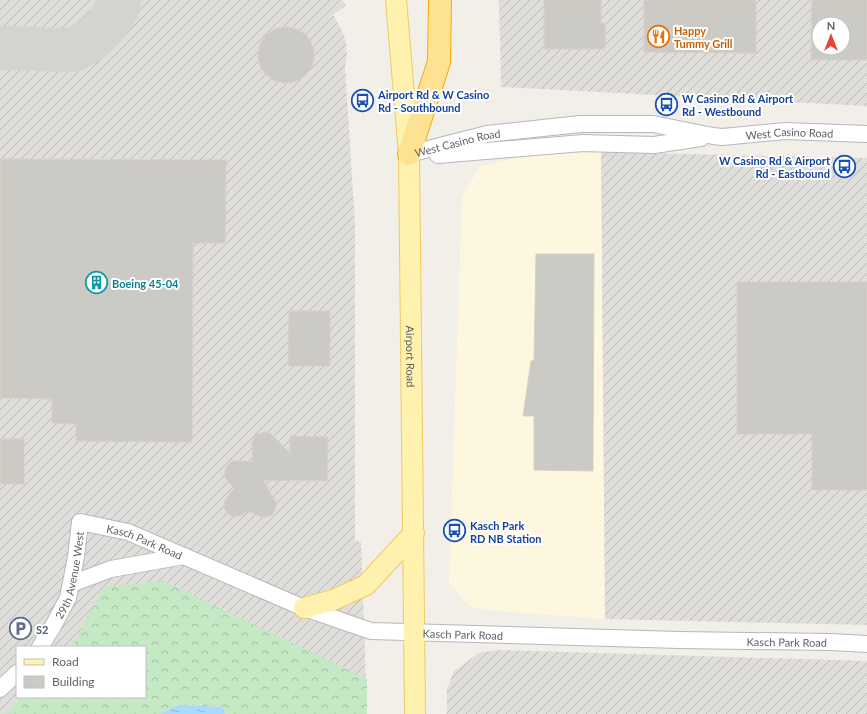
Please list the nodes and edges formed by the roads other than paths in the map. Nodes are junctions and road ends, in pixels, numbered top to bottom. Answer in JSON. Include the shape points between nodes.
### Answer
{"nodes":[{"id":1,"x":396,"y":0,"type":"edge"},
{"id":2,"x":440,"y":0,"type":"edge"},
{"id":3,"x":867,"y":134,"type":"edge"},
{"id":4,"x":409,"y":154,"type":"junction"},
{"id":5,"x":80,"y":522,"type":"joint"},
{"id":6,"x":414,"y":533,"type":"junction"},
{"id":7,"x":184,"y":556,"type":"junction"},
{"id":8,"x":71,"y":584,"type":"junction"},
{"id":9,"x":304,"y":608,"type":"junction"},
{"id":10,"x":415,"y":632,"type":"junction"},
{"id":11,"x":867,"y":644,"type":"edge"},
{"id":12,"x":41,"y":646,"type":"edge"},
{"id":13,"x":16,"y":673,"type":"edge"},
{"id":14,"x":0,"y":689,"type":"edge"},
{"id":15,"x":415,"y":714,"type":"edge"}],
"edges":[{"from":1,"to":4,"type":"main road","name":"Airport Road"},
{"from":2,"to":4,"type":"highway","via":[[439,62]]},
{"from":3,"to":4,"type":"street","name":"West Casino Road","via":[[785,131],[713,136],[654,145],[582,143],[437,156]]},
{"from":4,"to":6,"type":"main road","name":"Airport Road"},
{"from":5,"to":7,"type":"street","name":"Kasch Park Road","via":[[128,532]]},
{"from":5,"to":8,"type":"street","name":"29th Avenue West"},
{"from":6,"to":9,"type":"main road","via":[[366,586],[333,600]]},
{"from":6,"to":10,"type":"main road","name":"Airport Road"},
{"from":7,"to":8,"type":"street","via":[[111,569]]},
{"from":7,"to":9,"type":"street","name":"Kasch Park Road"},
{"from":8,"to":12,"type":"street","name":"29th Avenue West","via":[[68,598]]},
{"from":9,"to":10,"type":"street","name":"Kasch Park Road","via":[[370,631]]},
{"from":10,"to":11,"type":"street","name":"Kasch Park Road"},
{"from":10,"to":15,"type":"main road","name":"Airport Road"},
{"from":13,"to":14,"type":"street"}]}
